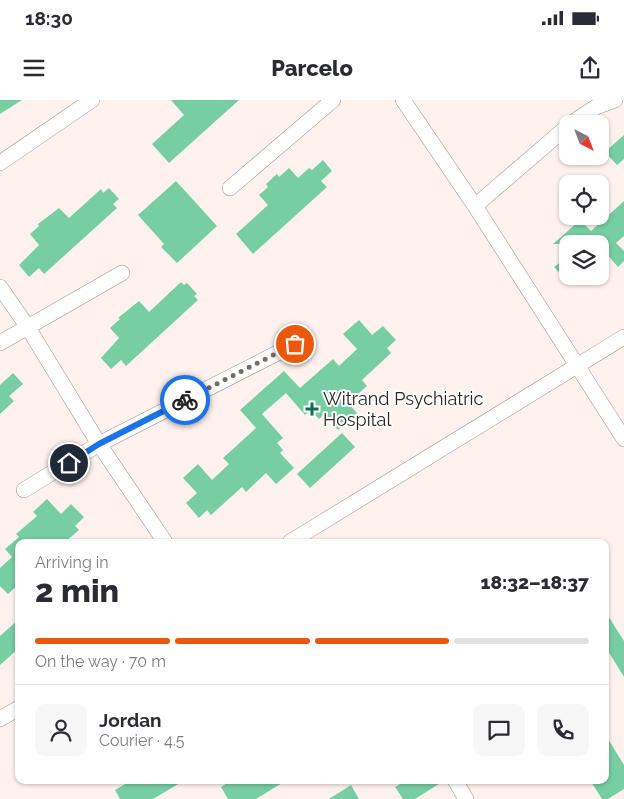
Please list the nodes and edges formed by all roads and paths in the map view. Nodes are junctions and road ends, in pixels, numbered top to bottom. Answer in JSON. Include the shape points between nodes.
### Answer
{"nodes":[{"id":1,"x":333,"y":100,"type":"edge"},
{"id":2,"x":403,"y":100,"type":"edge"},
{"id":3,"x":615,"y":100,"type":"edge"},
{"id":4,"x":89,"y":101,"type":"edge"},
{"id":5,"x":584,"y":115,"type":"edge"},
{"id":6,"x":559,"y":134,"type":"edge"},
{"id":7,"x":0,"y":163,"type":"edge"},
{"id":8,"x":230,"y":188,"type":"dead end"},
{"id":9,"x":475,"y":206,"type":"junction"},
{"id":10,"x":122,"y":274,"type":"dead end"},
{"id":11,"x":0,"y":287,"type":"edge"},
{"id":12,"x":27,"y":326,"type":"junction"},
{"id":13,"x":624,"y":337,"type":"edge"},
{"id":14,"x":0,"y":343,"type":"edge"},
{"id":15,"x":295,"y":344,"type":"dead end"},
{"id":16,"x":577,"y":367,"type":"junction"},
{"id":17,"x":624,"y":439,"type":"edge"},
{"id":18,"x":99,"y":444,"type":"junction"},
{"id":19,"x":24,"y":490,"type":"dead end"},
{"id":20,"x":163,"y":539,"type":"edge"},
{"id":21,"x":301,"y":539,"type":"edge"},
{"id":22,"x":15,"y":710,"type":"edge"},
{"id":23,"x":0,"y":719,"type":"edge"},
{"id":24,"x":457,"y":784,"type":"edge"},
{"id":25,"x":466,"y":799,"type":"edge"}],
"edges":[{"from":1,"to":8,"type":"street"},
{"from":2,"to":9,"type":"street"},
{"from":3,"to":5,"type":"street"},
{"from":4,"to":7,"type":"street"},
{"from":6,"to":9,"type":"street"},
{"from":9,"to":16,"type":"street"},
{"from":10,"to":12,"type":"street"},
{"from":11,"to":12,"type":"street"},
{"from":12,"to":14,"type":"street"},
{"from":12,"to":18,"type":"street"},
{"from":13,"to":16,"type":"street"},
{"from":15,"to":18,"type":"street"},
{"from":16,"to":17,"type":"street"},
{"from":16,"to":21,"type":"street"},
{"from":18,"to":19,"type":"street"},
{"from":18,"to":20,"type":"street"},
{"from":22,"to":23,"type":"street"},
{"from":24,"to":25,"type":"street"}]}
